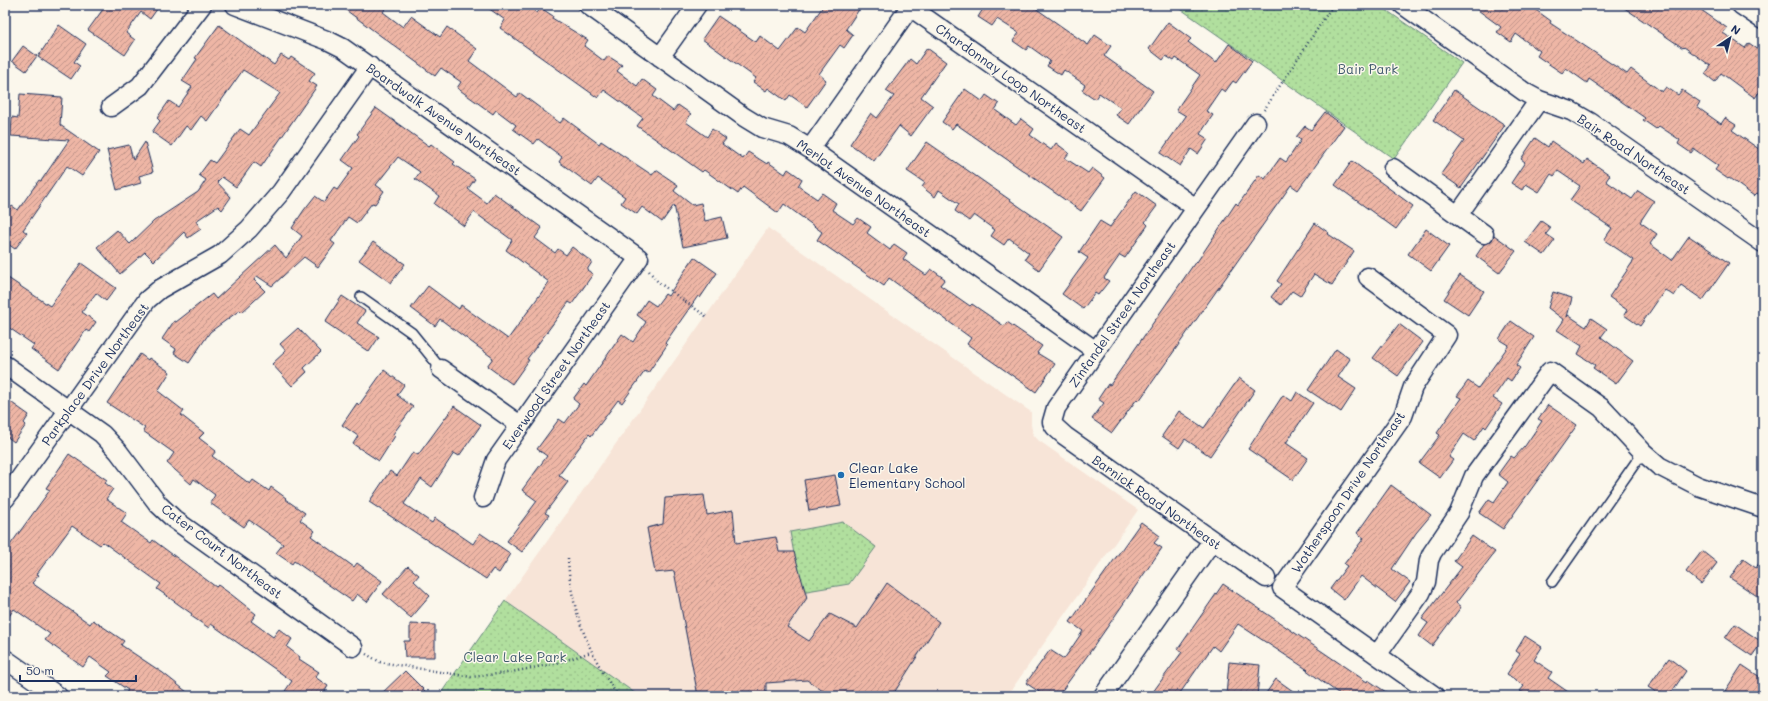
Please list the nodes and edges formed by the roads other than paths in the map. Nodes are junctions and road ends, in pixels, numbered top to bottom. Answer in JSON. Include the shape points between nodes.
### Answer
{"nodes":[{"id":1,"x":202,"y":5,"type":"edge"},
{"id":2,"x":235,"y":5,"type":"edge"},
{"id":3,"x":588,"y":5,"type":"edge"},
{"id":4,"x":697,"y":5,"type":"edge"},
{"id":5,"x":1403,"y":5,"type":"edge"},
{"id":6,"x":1742,"y":5,"type":"edge"},
{"id":7,"x":1763,"y":20,"type":"edge"},
{"id":8,"x":660,"y":57,"type":"junction"},
{"id":9,"x":370,"y":66,"type":"junction"},
{"id":10,"x":1539,"y":100,"type":"junction"},
{"id":11,"x":111,"y":106,"type":"dead end"},
{"id":12,"x":1256,"y":123,"type":"road end"},
{"id":13,"x":810,"y":149,"type":"junction"},
{"id":14,"x":1393,"y":168,"type":"dead end"},
{"id":15,"x":1196,"y":208,"type":"junction"},
{"id":16,"x":1458,"y":216,"type":"junction"},
{"id":17,"x":1484,"y":234,"type":"dead end"},
{"id":18,"x":1763,"y":243,"type":"edge"},
{"id":19,"x":639,"y":258,"type":"joint"},
{"id":20,"x":1368,"y":277,"type":"dead end"},
{"id":21,"x":361,"y":297,"type":"dead end"},
{"id":22,"x":1096,"y":351,"type":"junction"},
{"id":23,"x":5,"y":365,"type":"edge"},
{"id":24,"x":441,"y":369,"type":"joint"},
{"id":25,"x":67,"y":410,"type":"junction"},
{"id":26,"x":1052,"y":422,"type":"joint"},
{"id":27,"x":520,"y":425,"type":"junction"},
{"id":28,"x":1643,"y":452,"type":"junction"},
{"id":29,"x":484,"y":498,"type":"dead end"},
{"id":30,"x":5,"y":499,"type":"edge"},
{"id":31,"x":1763,"y":508,"type":"edge"},
{"id":32,"x":1212,"y":541,"type":"junction"},
{"id":33,"x":1266,"y":578,"type":"dead end"},
{"id":34,"x":1552,"y":582,"type":"dead end"},
{"id":35,"x":353,"y":647,"type":"road end"},
{"id":36,"x":1377,"y":655,"type":"junction"},
{"id":37,"x":5,"y":659,"type":"edge"},
{"id":38,"x":58,"y":696,"type":"edge"},
{"id":39,"x":1103,"y":696,"type":"edge"},
{"id":40,"x":1435,"y":696,"type":"edge"}],
"edges":[{"from":1,"to":11,"type":"street","via":[[140,86]]},
{"from":2,"to":9,"type":"street","name":"Boardwalk Avenue Northeast","via":[[329,41]]},
{"from":3,"to":8,"type":"street","name":"Merlot Avenue Northeast"},
{"from":4,"to":8,"type":"street"},
{"from":5,"to":10,"type":"street","name":"Bair Road Northeast"},
{"from":6,"to":7,"type":"street"},
{"from":8,"to":13,"type":"street","name":"Merlot Avenue Northeast","via":[[744,117],[762,128],[789,136]]},
{"from":9,"to":19,"type":"street","name":"Boardwalk Avenue Northeast"},
{"from":9,"to":25,"type":"street","name":"Parkplace Drive Northeast","via":[[268,209],[233,244],[214,258],[160,288],[147,300]]},
{"from":10,"to":16,"type":"street"},
{"from":10,"to":18,"type":"street","name":"Bair Road Northeast","via":[[1590,122]]},
{"from":12,"to":15,"type":"street","name":"Zinfandel Street Northeast"},
{"from":13,"to":15,"type":"street","name":"Chardonnay Loop Northeast","via":[[910,6]]},
{"from":13,"to":22,"type":"street","name":"Merlot Avenue Northeast"},
{"from":14,"to":16,"type":"street"},
{"from":15,"to":22,"type":"street","name":"Zinfandel Street Northeast"},
{"from":16,"to":17,"type":"street"},
{"from":19,"to":27,"type":"street","name":"Everwood Street Northeast"},
{"from":20,"to":36,"type":"street","name":"Wotherspoon Drive Northeast","via":[[1447,335],[1413,387],[1403,416],[1282,588]]},
{"from":21,"to":24,"type":"lane","via":[[412,333]]},
{"from":22,"to":26,"type":"street","name":"Zinfandel Street Northeast","via":[[1056,408]]},
{"from":23,"to":25,"type":"street","name":"Cater Court Northeast"},
{"from":24,"to":27,"type":"street"},
{"from":25,"to":30,"type":"street","name":"Parkplace Drive Northeast"},
{"from":25,"to":35,"type":"street","name":"Cater Court Northeast","via":[[102,434],[158,504],[175,520]]},
{"from":26,"to":32,"type":"street","name":"Barnick Road Northeast","via":[[1065,436]]},
{"from":27,"to":29,"type":"street","name":"Everwood Street Northeast","via":[[496,460]]},
{"from":28,"to":31,"type":"street","via":[[1659,466],[1698,486]]},
{"from":28,"to":34,"type":"lane"},
{"from":28,"to":36,"type":"street","via":[[1602,408],[1550,371],[1474,476],[1462,508],[1432,552],[1421,593]]},
{"from":32,"to":33,"type":"street","name":"Barnick Road Northeast"},
{"from":32,"to":39,"type":"street"},
{"from":36,"to":40,"type":"street"},
{"from":37,"to":38,"type":"street"}]}
